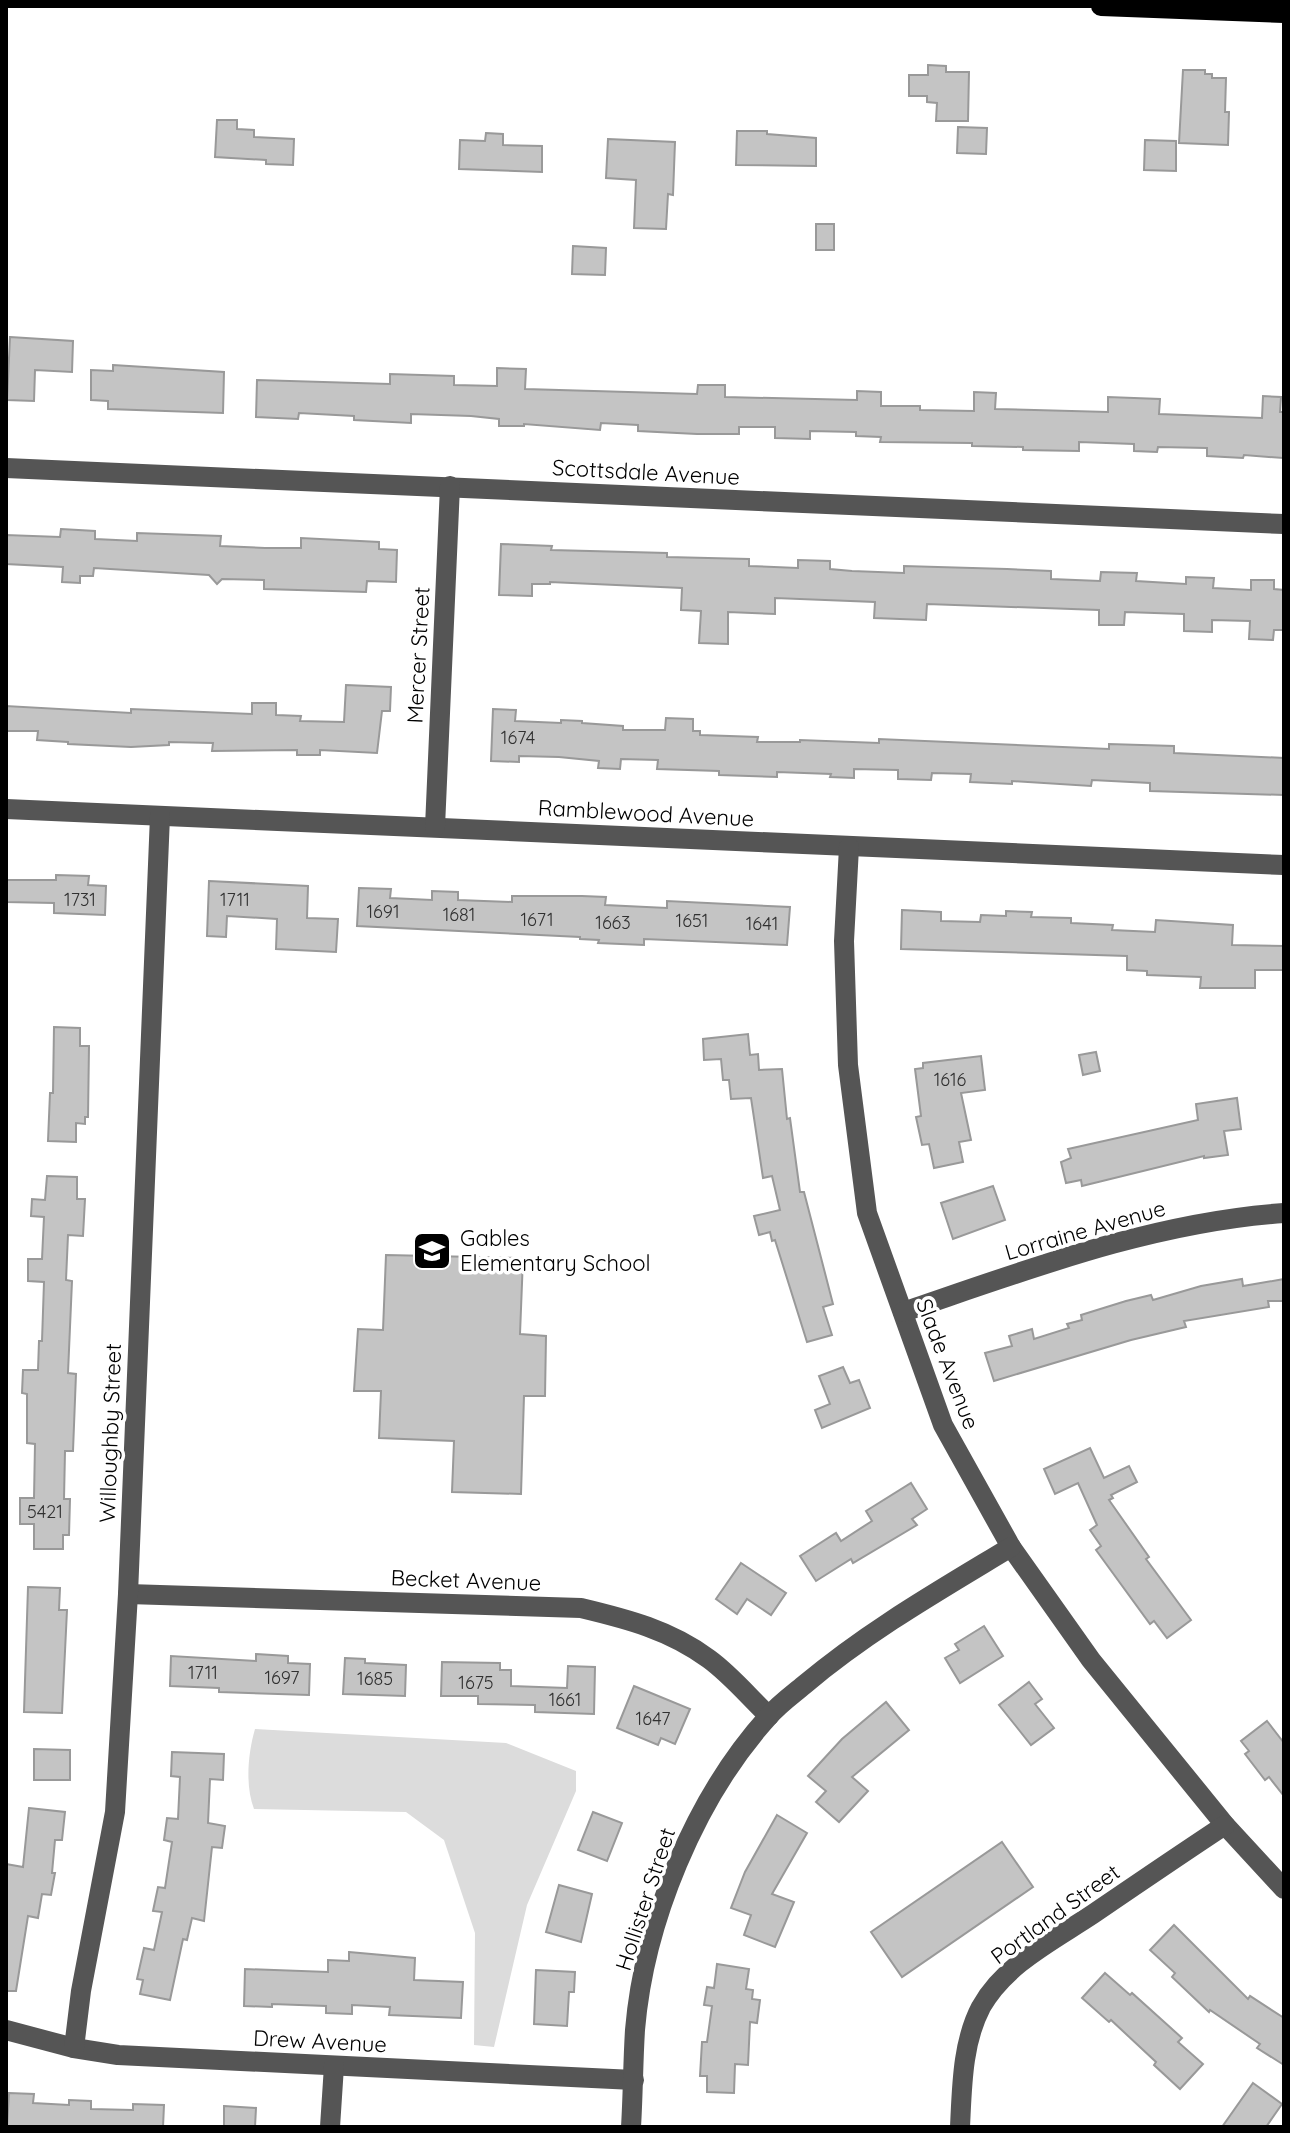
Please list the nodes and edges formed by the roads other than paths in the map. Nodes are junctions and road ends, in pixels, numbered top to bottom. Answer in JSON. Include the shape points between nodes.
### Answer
{"nodes":[{"id":1,"x":1101,"y":6,"type":"edge"},
{"id":2,"x":1284,"y":13,"type":"edge"},
{"id":3,"x":6,"y":468,"type":"edge"},
{"id":4,"x":450,"y":486,"type":"junction"},
{"id":5,"x":1284,"y":524,"type":"edge"},
{"id":6,"x":6,"y":809,"type":"edge"},
{"id":7,"x":160,"y":816,"type":"junction"},
{"id":8,"x":435,"y":827,"type":"junction"},
{"id":9,"x":849,"y":847,"type":"junction"},
{"id":10,"x":1284,"y":865,"type":"edge"},
{"id":11,"x":1284,"y":1213,"type":"edge"},
{"id":12,"x":903,"y":1312,"type":"junction"},
{"id":13,"x":1011,"y":1547,"type":"junction"},
{"id":14,"x":128,"y":1594,"type":"junction"},
{"id":15,"x":769,"y":1716,"type":"junction"},
{"id":16,"x":1225,"y":1825,"type":"junction"},
{"id":17,"x":1284,"y":1889,"type":"edge"},
{"id":18,"x":6,"y":2030,"type":"edge"},
{"id":19,"x":74,"y":2048,"type":"junction"},
{"id":20,"x":334,"y":2066,"type":"junction"},
{"id":21,"x":634,"y":2080,"type":"junction"},
{"id":22,"x":330,"y":2127,"type":"edge"},
{"id":23,"x":631,"y":2127,"type":"edge"},
{"id":24,"x":960,"y":2127,"type":"edge"}],
"edges":[{"from":1,"to":2,"type":"main road"},
{"from":3,"to":4,"type":"street","name":"Scottsdale Avenue"},
{"from":4,"to":5,"type":"street","name":"Scottsdale Avenue"},
{"from":4,"to":8,"type":"street","name":"Mercer Street"},
{"from":6,"to":7,"type":"street","name":"Ramblewood Avenue"},
{"from":7,"to":8,"type":"street","name":"Ramblewood Avenue"},
{"from":7,"to":14,"type":"street","name":"Willoughby Street"},
{"from":8,"to":9,"type":"street","name":"Ramblewood Avenue"},
{"from":9,"to":10,"type":"street","name":"Ramblewood Avenue"},
{"from":9,"to":12,"type":"street","name":"Slade Avenue","via":[[844,941],[848,1065],[867,1213]]},
{"from":11,"to":12,"type":"street","name":"Lorraine Avenue","via":[[1132,1239]]},
{"from":12,"to":13,"type":"street","name":"Slade Avenue","via":[[943,1425]]},
{"from":13,"to":15,"type":"street","name":"Hollister Street","via":[[889,1622]]},
{"from":13,"to":16,"type":"street","name":"Slade Avenue","via":[[1091,1660]]},
{"from":14,"to":15,"type":"street","name":"Becket Avenue","via":[[581,1608],[668,1634],[710,1660]]},
{"from":14,"to":19,"type":"street","name":"Willoughby Street","via":[[115,1812]]},
{"from":15,"to":21,"type":"street","name":"Hollister Street","via":[[711,1791],[680,1855],[645,1967]]},
{"from":16,"to":17,"type":"street","name":"Slade Avenue"},
{"from":16,"to":24,"type":"street","name":"Portland Street","via":[[1003,1978],[973,2028]]},
{"from":18,"to":19,"type":"street","name":"Drew Avenue"},
{"from":19,"to":20,"type":"street","name":"Drew Avenue"},
{"from":20,"to":21,"type":"street","name":"Drew Avenue"},
{"from":20,"to":22,"type":"street"},
{"from":21,"to":23,"type":"street","name":"Hollister Street"}]}
